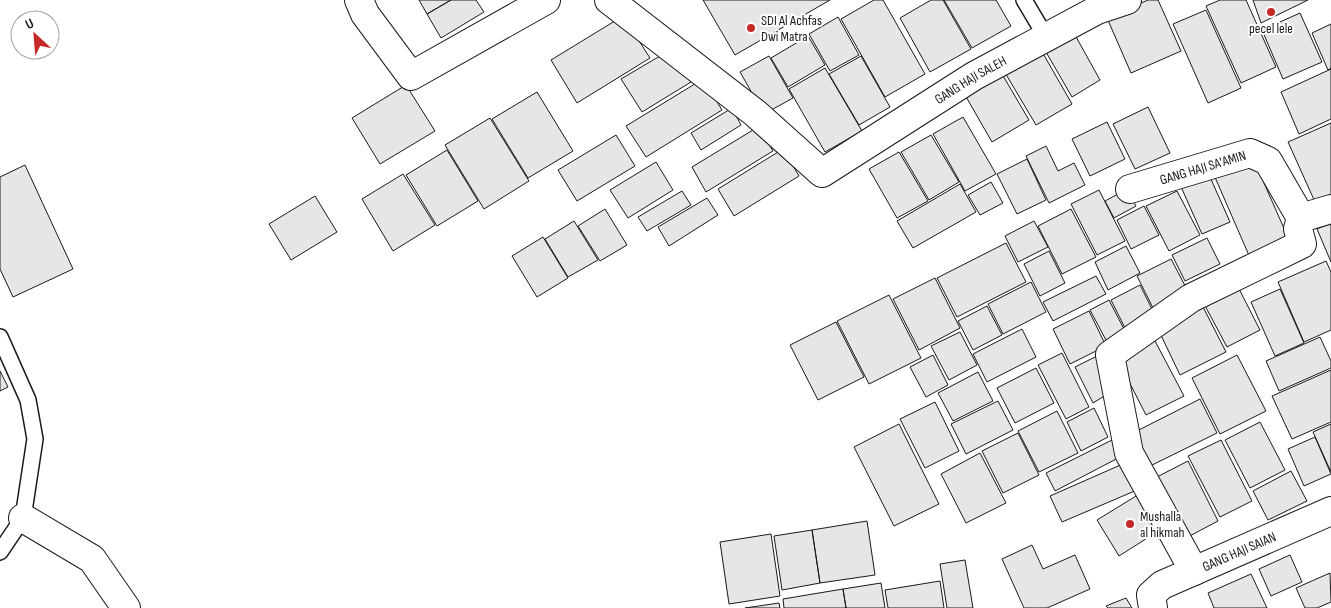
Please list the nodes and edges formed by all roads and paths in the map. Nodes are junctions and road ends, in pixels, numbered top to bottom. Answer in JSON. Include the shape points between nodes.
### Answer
{"nodes":[{"id":1,"x":359,"y":0,"type":"edge"},
{"id":2,"x":546,"y":0,"type":"edge"},
{"id":3,"x":1024,"y":0,"type":"edge"},
{"id":4,"x":1127,"y":0,"type":"edge"},
{"id":5,"x":613,"y":1,"type":"edge"},
{"id":6,"x":1046,"y":37,"type":"junction"},
{"id":7,"x":1130,"y":189,"type":"dead end"},
{"id":8,"x":1331,"y":209,"type":"edge"},
{"id":9,"x":1301,"y":218,"type":"junction"},
{"id":10,"x":0,"y":338,"type":"edge"},
{"id":11,"x":1331,"y":511,"type":"edge"},
{"id":12,"x":23,"y":518,"type":"junction"},
{"id":13,"x":0,"y":552,"type":"edge"},
{"id":14,"x":1194,"y":571,"type":"junction"},
{"id":15,"x":1152,"y":601,"type":"edge"},
{"id":16,"x":126,"y":608,"type":"edge"}],
"edges":[{"from":1,"to":2,"type":"street","via":[[365,14],[411,76]]},
{"from":3,"to":6,"type":"lane"},
{"from":4,"to":6,"type":"street","name":"GANG HAJI SALEH","via":[[1097,10]]},
{"from":5,"to":6,"type":"street","name":"GANG HAJI SALEH","via":[[754,113],[822,173],[974,76]]},
{"from":7,"to":9,"type":"street","name":"GANG HAJI SA'AMIN","via":[[1250,152],[1268,161]]},
{"from":8,"to":9,"type":"street"},
{"from":9,"to":14,"type":"street","via":[[1298,229],[1302,244],[1191,298],[1110,355],[1128,454]]},
{"from":10,"to":12,"type":"lane","via":[[28,400],[35,439]]},
{"from":11,"to":14,"type":"street","name":"GANG HAJI SAIAN"},
{"from":12,"to":13,"type":"lane"},
{"from":12,"to":16,"type":"street","via":[[92,559]]},
{"from":14,"to":15,"type":"street","name":"GANG HAJI SAIAN","via":[[1162,585]]}]}
